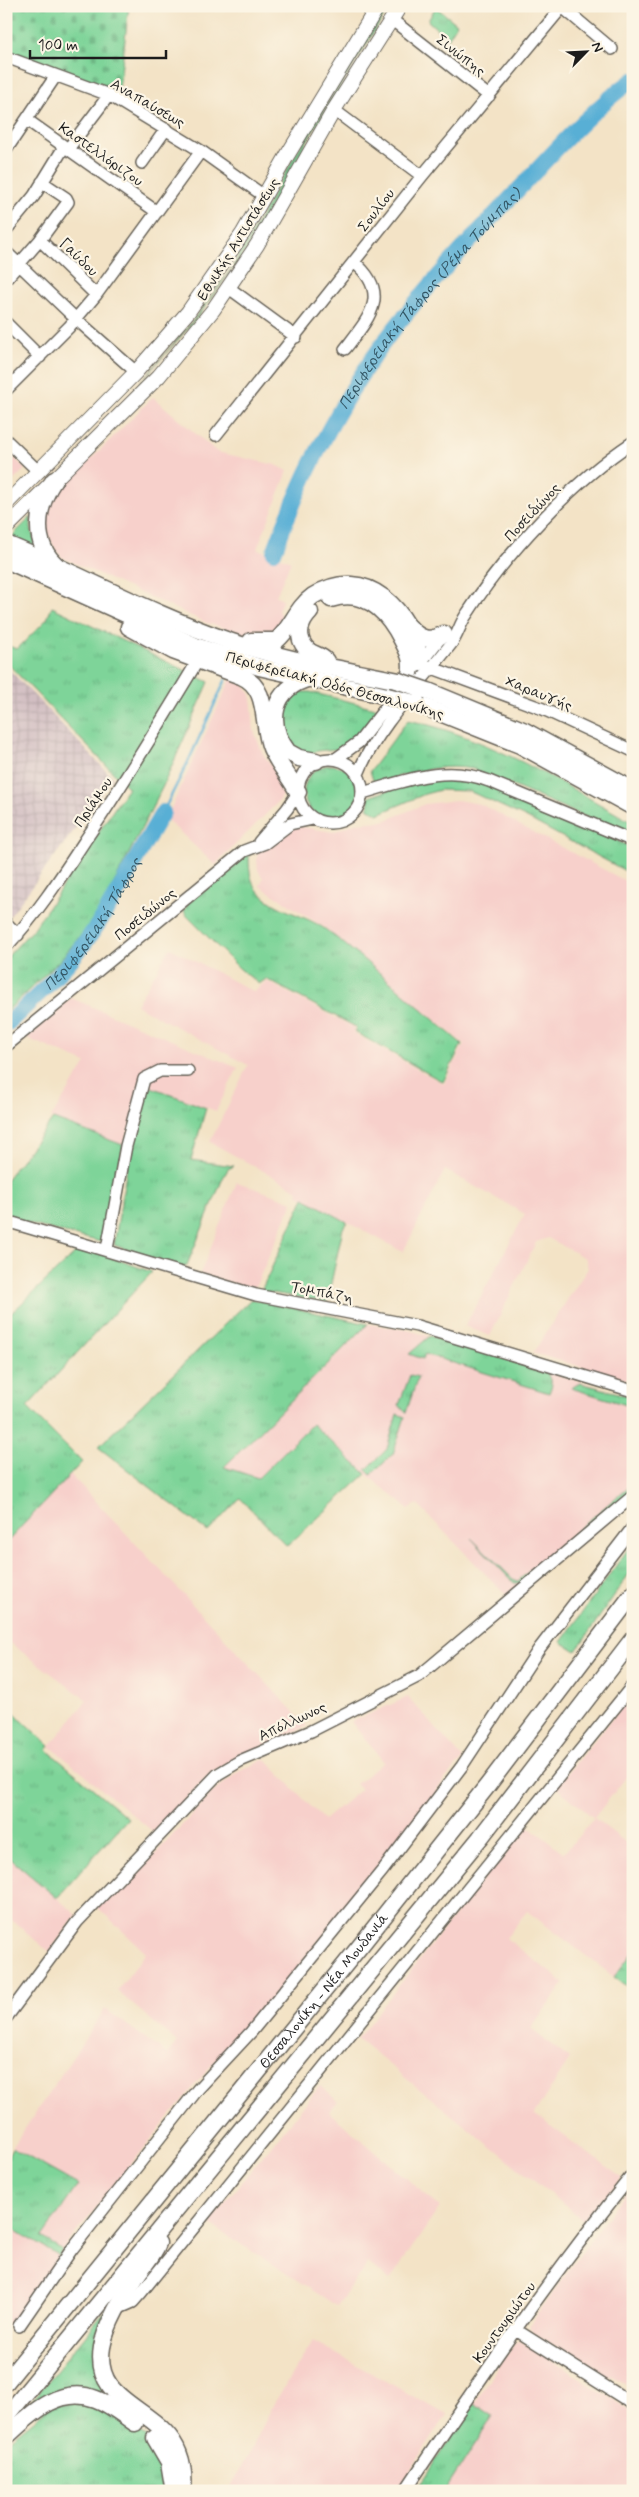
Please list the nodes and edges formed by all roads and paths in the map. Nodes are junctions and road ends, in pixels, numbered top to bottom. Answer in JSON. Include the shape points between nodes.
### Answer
{"nodes":[{"id":1,"x":378,"y":6,"type":"edge"},
{"id":2,"x":400,"y":6,"type":"edge"},
{"id":3,"x":562,"y":7,"type":"edge"},
{"id":4,"x":391,"y":19,"type":"junction"},
{"id":5,"x":612,"y":49,"type":"dead end"},
{"id":6,"x":6,"y":57,"type":"edge"},
{"id":7,"x":56,"y":77,"type":"junction"},
{"id":8,"x":109,"y":95,"type":"junction"},
{"id":9,"x":489,"y":96,"type":"junction"},
{"id":10,"x":334,"y":110,"type":"junction"},
{"id":11,"x":27,"y":120,"type":"junction"},
{"id":12,"x":166,"y":129,"type":"junction"},
{"id":13,"x":66,"y":148,"type":"junction"},
{"id":14,"x":6,"y":150,"type":"edge"},
{"id":15,"x":201,"y":152,"type":"junction"},
{"id":16,"x":142,"y":163,"type":"dead end"},
{"id":17,"x":422,"y":176,"type":"junction"},
{"id":18,"x":42,"y":182,"type":"junction"},
{"id":19,"x":264,"y":196,"type":"junction"},
{"id":20,"x":157,"y":212,"type":"junction"},
{"id":21,"x":6,"y":230,"type":"edge"},
{"id":22,"x":40,"y":240,"type":"junction"},
{"id":23,"x":6,"y":252,"type":"edge"},
{"id":24,"x":354,"y":262,"type":"junction"},
{"id":25,"x":20,"y":265,"type":"junction"},
{"id":26,"x":6,"y":279,"type":"edge"},
{"id":27,"x":229,"y":288,"type":"junction"},
{"id":28,"x":96,"y":295,"type":"junction"},
{"id":29,"x":76,"y":319,"type":"junction"},
{"id":30,"x":6,"y":323,"type":"edge"},
{"id":31,"x":296,"y":337,"type":"junction"},
{"id":32,"x":345,"y":349,"type":"dead end"},
{"id":33,"x":40,"y":357,"type":"junction"},
{"id":34,"x":136,"y":372,"type":"junction"},
{"id":35,"x":6,"y":390,"type":"edge"},
{"id":36,"x":216,"y":436,"type":"dead end"},
{"id":37,"x":6,"y":440,"type":"edge"},
{"id":38,"x":633,"y":442,"type":"edge"},
{"id":39,"x":39,"y":472,"type":"junction"},
{"id":40,"x":54,"y":480,"type":"junction"},
{"id":41,"x":6,"y":504,"type":"edge"},
{"id":42,"x":6,"y":528,"type":"edge"},
{"id":43,"x":6,"y":544,"type":"edge"},
{"id":44,"x":6,"y":560,"type":"edge"},
{"id":45,"x":6,"y":569,"type":"edge"},
{"id":46,"x":64,"y":570,"type":"junction"},
{"id":47,"x":33,"y":572,"type":"junction"},
{"id":48,"x":73,"y":590,"type":"junction"},
{"id":49,"x":466,"y":615,"type":"junction"},
{"id":50,"x":409,"y":627,"type":"junction"},
{"id":51,"x":444,"y":634,"type":"junction"},
{"id":52,"x":236,"y":643,"type":"junction"},
{"id":53,"x":421,"y":662,"type":"junction"},
{"id":54,"x":331,"y":666,"type":"junction"},
{"id":55,"x":194,"y":667,"type":"dead end"},
{"id":56,"x":310,"y":678,"type":"junction"},
{"id":57,"x":404,"y":679,"type":"junction"},
{"id":58,"x":633,"y":751,"type":"edge"},
{"id":59,"x":337,"y":758,"type":"junction"},
{"id":60,"x":316,"y":761,"type":"junction"},
{"id":61,"x":358,"y":774,"type":"junction"},
{"id":62,"x":633,"y":790,"type":"edge"},
{"id":63,"x":298,"y":792,"type":"junction"},
{"id":64,"x":362,"y":793,"type":"junction"},
{"id":65,"x":633,"y":807,"type":"edge"},
{"id":66,"x":313,"y":819,"type":"junction"},
{"id":67,"x":633,"y":841,"type":"edge"},
{"id":68,"x":258,"y":846,"type":"junction"},
{"id":69,"x":6,"y":923,"type":"edge"},
{"id":70,"x":18,"y":935,"type":"junction"},
{"id":71,"x":6,"y":947,"type":"edge"},
{"id":72,"x":6,"y":1046,"type":"edge"},
{"id":73,"x":188,"y":1071,"type":"dead end"},
{"id":74,"x":6,"y":1221,"type":"edge"},
{"id":75,"x":107,"y":1249,"type":"junction"},
{"id":76,"x":633,"y":1391,"type":"edge"},
{"id":77,"x":633,"y":1496,"type":"edge"},
{"id":78,"x":633,"y":1527,"type":"edge"},
{"id":79,"x":633,"y":1594,"type":"edge"},
{"id":80,"x":633,"y":1639,"type":"edge"},
{"id":81,"x":633,"y":1685,"type":"edge"},
{"id":82,"x":6,"y":2018,"type":"edge"},
{"id":83,"x":633,"y":2174,"type":"edge"},
{"id":84,"x":164,"y":2224,"type":"junction"},
{"id":85,"x":117,"y":2309,"type":"junction"},
{"id":86,"x":20,"y":2326,"type":"dead end"},
{"id":87,"x":516,"y":2330,"type":"junction"},
{"id":88,"x":6,"y":2382,"type":"edge"},
{"id":89,"x":633,"y":2404,"type":"edge"},
{"id":90,"x":6,"y":2417,"type":"edge"},
{"id":91,"x":6,"y":2437,"type":"edge"},
{"id":92,"x":172,"y":2491,"type":"edge"},
{"id":93,"x":183,"y":2491,"type":"edge"},
{"id":94,"x":405,"y":2491,"type":"edge"}],
"edges":[{"from":1,"to":19,"type":"main road","name":"Εθνικής Αντιστάσεως"},
{"from":2,"to":4,"type":"main road","name":"Εθνικής Αντιστάσεως"},
{"from":3,"to":5,"type":"street"},
{"from":3,"to":9,"type":"street","name":"Σουλίου"},
{"from":4,"to":9,"type":"street","name":"Σινώπης"},
{"from":4,"to":10,"type":"main road","name":"Εθνικής Αντιστάσεως"},
{"from":6,"to":7,"type":"street","name":"Αναπαύσεως"},
{"from":7,"to":8,"type":"street","name":"Αναπαύσεως"},
{"from":7,"to":11,"type":"street"},
{"from":8,"to":12,"type":"street","name":"Αναπαύσεως"},
{"from":8,"to":13,"type":"street"},
{"from":9,"to":17,"type":"street","name":"Σουλίου"},
{"from":10,"to":17,"type":"street"},
{"from":10,"to":27,"type":"main road","name":"Εθνικής Αντιστάσεως","via":[[262,237]]},
{"from":11,"to":13,"type":"street","name":"Καστελλόριζου"},
{"from":11,"to":14,"type":"street"},
{"from":12,"to":15,"type":"street","name":"Αναπαύσεως"},
{"from":12,"to":16,"type":"street"},
{"from":13,"to":18,"type":"street"},
{"from":13,"to":20,"type":"street","name":"Καστελλόριζου"},
{"from":15,"to":19,"type":"street","name":"Αναπαύσεως"},
{"from":15,"to":20,"type":"street"},
{"from":17,"to":24,"type":"street","name":"Σουλίου"},
{"from":18,"to":21,"type":"street"},
{"from":18,"to":22,"type":"street","via":[[68,200]]},
{"from":19,"to":34,"type":"main road","name":"Εθνικής Αντιστάσεως","via":[[208,285]]},
{"from":20,"to":28,"type":"street"},
{"from":22,"to":25,"type":"street"},
{"from":22,"to":28,"type":"street","name":"Γαύδου"},
{"from":23,"to":25,"type":"street"},
{"from":24,"to":31,"type":"street","name":"Σουλίου"},
{"from":24,"to":32,"type":"street","via":[[372,280],[374,298],[367,319]]},
{"from":25,"to":26,"type":"street"},
{"from":25,"to":29,"type":"street"},
{"from":27,"to":31,"type":"street"},
{"from":27,"to":40,"type":"main road","name":"Εθνικής Αντιστάσεως","via":[[159,376]]},
{"from":28,"to":29,"type":"street"},
{"from":29,"to":33,"type":"street"},
{"from":29,"to":34,"type":"street"},
{"from":30,"to":33,"type":"street"},
{"from":31,"to":36,"type":"street","name":"Σουλίου"},
{"from":33,"to":35,"type":"street"},
{"from":34,"to":39,"type":"main road","name":"Εθνικής Αντιστάσεως"},
{"from":37,"to":39,"type":"street"},
{"from":38,"to":49,"type":"street","name":"Ποσειδώνος","via":[[603,463],[569,494],[511,556]]},
{"from":39,"to":41,"type":"main road","name":"Εθνικής Αντιστάσεως"},
{"from":40,"to":42,"type":"main road","name":"Εθνικής Αντιστάσεως"},
{"from":40,"to":46,"type":"highway","via":[[42,504],[38,528],[48,554]]},
{"from":43,"to":46,"type":"highway","name":"Περιφερειακή Οδός Θεσσαλονίκης"},
{"from":44,"to":47,"type":"highway","name":"Περιφερειακή Οδός Θεσσαλονίκης"},
{"from":45,"to":47,"type":"highway"},
{"from":46,"to":52,"type":"highway","name":"Περιφερειακή Οδός Θεσσαλονίκης"},
{"from":47,"to":48,"type":"highway","name":"Περιφερειακή Οδός Θεσσαλονίκης"},
{"from":48,"to":56,"type":"highway","name":"Περιφερειακή Οδός Θεσσαλονίκης","via":[[196,646],[259,667]]},
{"from":48,"to":63,"type":"highway","via":[[156,643],[251,682],[263,702],[265,729],[272,748]]},
{"from":49,"to":51,"type":"street","name":"Ποσειδώνος"},
{"from":49,"to":53,"type":"street","name":"Ποσειδώνος","via":[[453,641]]},
{"from":50,"to":51,"type":"highway","via":[[424,639],[436,639]]},
{"from":50,"to":52,"type":"highway","via":[[385,598],[365,588],[344,586],[324,591],[307,601],[276,640]]},
{"from":50,"to":53,"type":"highway"},
{"from":51,"to":53,"type":"street","name":"Ποσειδώνος"},
{"from":52,"to":54,"type":"highway","name":"Περιφερειακή Οδός Θεσσαλονίκης"},
{"from":53,"to":54,"type":"highway","via":[[392,620],[375,604],[365,599],[340,596],[321,603],[311,611],[300,629],[308,650]]},
{"from":53,"to":57,"type":"highway","via":[[412,667]]},
{"from":53,"to":58,"type":"street","name":"Χαραυγής","via":[[543,709]]},
{"from":53,"to":61,"type":"street","name":"Ποσειδώνος"},
{"from":54,"to":57,"type":"highway","name":"Περιφερειακή Οδός Θεσσαλονίκης"},
{"from":55,"to":70,"type":"street","name":"Πριάμου","via":[[127,778]]},
{"from":56,"to":60,"type":"highway","via":[[293,684],[281,694],[276,723],[288,752]]},
{"from":56,"to":65,"type":"highway","name":"Περιφερειακή Οδός Θεσσαλονίκης","bridge":true,"via":[[418,704],[470,723],[520,745]]},
{"from":57,"to":59,"type":"street","via":[[359,742]]},
{"from":57,"to":62,"type":"highway","name":"Περιφερειακή Οδός Θεσσαλονίκης","bridge":true,"via":[[525,731]]},
{"from":59,"to":60,"type":"street"},
{"from":59,"to":61,"type":"street"},
{"from":60,"to":63,"type":"street","via":[[304,770]]},
{"from":61,"to":64,"type":"street"},
{"from":63,"to":66,"type":"street","via":[[303,808]]},
{"from":63,"to":68,"type":"street"},
{"from":64,"to":66,"type":"street","via":[[358,807],[343,821],[328,824]]},
{"from":64,"to":67,"type":"street","via":[[430,774],[465,774]]},
{"from":66,"to":68,"type":"street","name":"Ποσειδώνος","via":[[290,824]]},
{"from":68,"to":72,"type":"street","name":"Ποσειδώνος","via":[[244,851]]},
{"from":69,"to":70,"type":"street"},
{"from":70,"to":71,"type":"street","name":"Πριάμου"},
{"from":73,"to":75,"type":"street","via":[[160,1070],[144,1079],[126,1146]]},
{"from":74,"to":75,"type":"street","name":"Τομπάζη"},
{"from":75,"to":76,"type":"street","name":"Τομπάζη","via":[[256,1295],[417,1326]]},
{"from":77,"to":82,"type":"street","name":"Απόλλωνος","via":[[419,1676],[218,1774],[77,1922]]},
{"from":78,"to":86,"type":"street","via":[[539,1648],[462,1766],[383,1870],[251,2032],[198,2089],[72,2249]]},
{"from":79,"to":88,"type":"highway","name":"Θεσσαλονίκη - Νέα Μουδανιά","via":[[362,1945]]},
{"from":80,"to":84,"type":"highway","name":"Θεσσαλονίκη - Νέα Μουδανιά","via":[[497,1817]]},
{"from":81,"to":85,"type":"street","via":[[140,2294],[133,2302]]},
{"from":83,"to":87,"type":"street","name":"Κουντουριώτου"},
{"from":84,"to":85,"type":"highway","via":[[155,2250]]},
{"from":84,"to":90,"type":"highway","name":"Θεσσαλονίκη - Νέα Μουδανιά"},
{"from":85,"to":93,"type":"highway","via":[[102,2347],[106,2379],[128,2406],[159,2427],[169,2438],[180,2457]]},
{"from":87,"to":89,"type":"street"},
{"from":87,"to":94,"type":"street","name":"Κουντουριώτου"},
{"from":91,"to":92,"type":"highway","via":[[54,2400],[78,2395],[97,2399],[156,2439],[171,2467]]}]}
